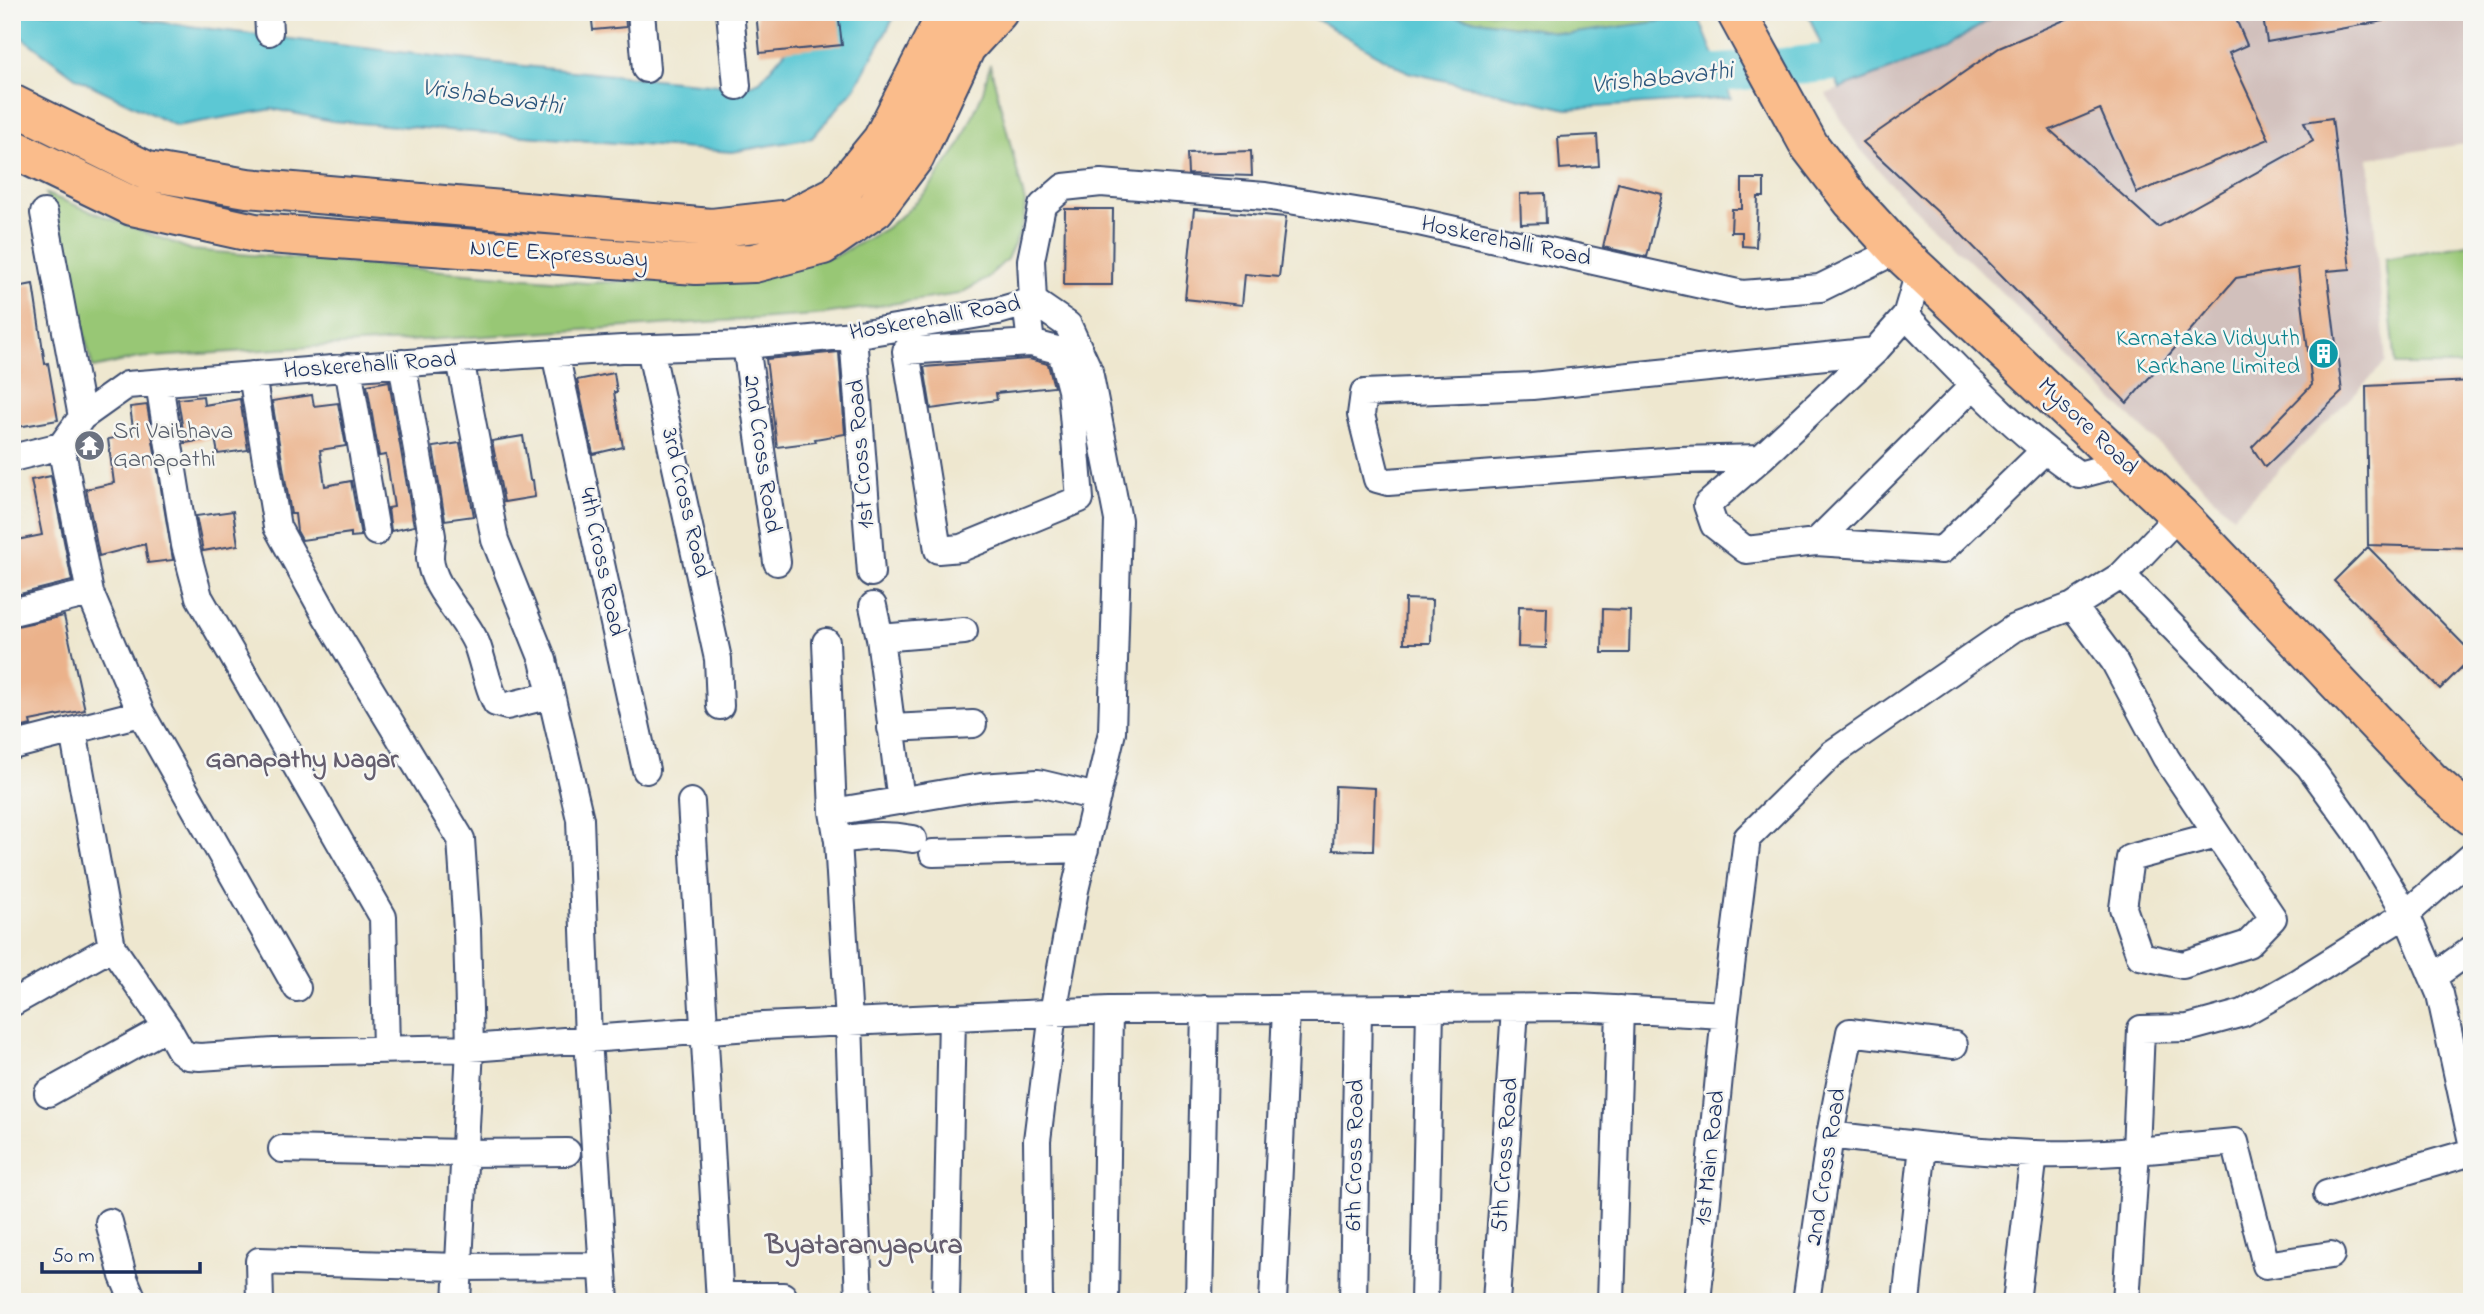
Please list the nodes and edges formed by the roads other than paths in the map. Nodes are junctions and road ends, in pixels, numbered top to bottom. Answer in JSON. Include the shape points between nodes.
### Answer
{"nodes":[{"id":1,"x":641,"y":12,"type":"edge"},
{"id":2,"x":730,"y":12,"type":"edge"},
{"id":3,"x":953,"y":12,"type":"edge"},
{"id":4,"x":998,"y":12,"type":"edge"},
{"id":5,"x":1741,"y":20,"type":"edge"},
{"id":6,"x":646,"y":69,"type":"dead end"},
{"id":7,"x":737,"y":86,"type":"dead end"},
{"id":8,"x":12,"y":104,"type":"edge"},
{"id":9,"x":12,"y":148,"type":"edge"},
{"id":10,"x":44,"y":213,"type":"dead end"},
{"id":11,"x":1909,"y":259,"type":"junction"},
{"id":12,"x":1029,"y":302,"type":"junction"},
{"id":13,"x":1906,"y":316,"type":"junction"},
{"id":14,"x":853,"y":335,"type":"junction"},
{"id":15,"x":1031,"y":343,"type":"junction"},
{"id":16,"x":746,"y":345,"type":"junction"},
{"id":17,"x":650,"y":348,"type":"junction"},
{"id":18,"x":1875,"y":351,"type":"junction"},
{"id":19,"x":555,"y":354,"type":"junction"},
{"id":20,"x":460,"y":359,"type":"junction"},
{"id":21,"x":402,"y":363,"type":"junction"},
{"id":22,"x":348,"y":367,"type":"junction"},
{"id":23,"x":252,"y":375,"type":"junction"},
{"id":24,"x":159,"y":383,"type":"junction"},
{"id":25,"x":1974,"y":385,"type":"junction"},
{"id":26,"x":82,"y":417,"type":"junction"},
{"id":27,"x":61,"y":446,"type":"junction"},
{"id":28,"x":2044,"y":452,"type":"junction"},
{"id":29,"x":12,"y":458,"type":"edge"},
{"id":30,"x":1761,"y":458,"type":"junction"},
{"id":31,"x":2123,"y":463,"type":"junction"},
{"id":32,"x":2179,"y":515,"type":"junction"},
{"id":33,"x":376,"y":531,"type":"dead end"},
{"id":34,"x":1816,"y":542,"type":"junction"},
{"id":35,"x":777,"y":562,"type":"dead end"},
{"id":36,"x":871,"y":573,"type":"dead end"},
{"id":37,"x":2122,"y":575,"type":"junction"},
{"id":38,"x":90,"y":593,"type":"junction"},
{"id":39,"x":2073,"y":606,"type":"junction"},
{"id":40,"x":873,"y":607,"type":"dead end"},
{"id":41,"x":12,"y":612,"type":"edge"},
{"id":42,"x":964,"y":631,"type":"dead end"},
{"id":43,"x":880,"y":638,"type":"junction"},
{"id":44,"x":826,"y":642,"type":"dead end"},
{"id":45,"x":551,"y":695,"type":"junction"},
{"id":46,"x":720,"y":706,"type":"dead end"},
{"id":47,"x":141,"y":713,"type":"junction"},
{"id":48,"x":973,"y":724,"type":"dead end"},
{"id":49,"x":891,"y":727,"type":"junction"},
{"id":50,"x":72,"y":731,"type":"junction"},
{"id":51,"x":12,"y":746,"type":"edge"},
{"id":52,"x":646,"y":770,"type":"dead end"},
{"id":53,"x":1097,"y":797,"type":"junction"},
{"id":54,"x":901,"y":800,"type":"junction"},
{"id":55,"x":691,"y":802,"type":"dead end"},
{"id":56,"x":834,"y":812,"type":"junction"},
{"id":57,"x":2472,"y":816,"type":"edge"},
{"id":58,"x":2217,"y":835,"type":"junction"},
{"id":59,"x":838,"y":841,"type":"junction"},
{"id":60,"x":1085,"y":849,"type":"junction"},
{"id":61,"x":2472,"y":856,"type":"edge"},
{"id":62,"x":2406,"y":914,"type":"junction"},
{"id":63,"x":113,"y":947,"type":"junction"},
{"id":64,"x":2472,"y":949,"type":"edge"},
{"id":65,"x":2433,"y":977,"type":"junction"},
{"id":66,"x":296,"y":988,"type":"dead end"},
{"id":67,"x":12,"y":1003,"type":"edge"},
{"id":68,"x":1430,"y":1008,"type":"junction"},
{"id":69,"x":1515,"y":1008,"type":"junction"},
{"id":70,"x":1205,"y":1009,"type":"junction"},
{"id":71,"x":1286,"y":1009,"type":"junction"},
{"id":72,"x":1358,"y":1009,"type":"junction"},
{"id":73,"x":1620,"y":1009,"type":"junction"},
{"id":74,"x":1109,"y":1010,"type":"junction"},
{"id":75,"x":1053,"y":1013,"type":"junction"},
{"id":76,"x":1725,"y":1015,"type":"junction"},
{"id":77,"x":952,"y":1017,"type":"junction"},
{"id":78,"x":849,"y":1022,"type":"junction"},
{"id":79,"x":167,"y":1027,"type":"junction"},
{"id":80,"x":703,"y":1030,"type":"junction"},
{"id":81,"x":588,"y":1039,"type":"junction"},
{"id":82,"x":1954,"y":1045,"type":"dead end"},
{"id":83,"x":470,"y":1048,"type":"junction"},
{"id":84,"x":386,"y":1049,"type":"junction"},
{"id":85,"x":48,"y":1094,"type":"dead end"},
{"id":86,"x":1830,"y":1135,"type":"junction"},
{"id":87,"x":2472,"y":1142,"type":"edge"},
{"id":88,"x":1923,"y":1146,"type":"junction"},
{"id":89,"x":282,"y":1149,"type":"dead end"},
{"id":90,"x":2136,"y":1151,"type":"junction"},
{"id":91,"x":567,"y":1152,"type":"dead end"},
{"id":92,"x":2472,"y":1152,"type":"edge"},
{"id":93,"x":464,"y":1153,"type":"junction"},
{"id":94,"x":2034,"y":1154,"type":"junction"},
{"id":95,"x":2327,"y":1194,"type":"dead end"},
{"id":96,"x":109,"y":1222,"type":"dead end"},
{"id":97,"x":2331,"y":1255,"type":"dead end"},
{"id":98,"x":602,"y":1266,"type":"junction"},
{"id":99,"x":458,"y":1268,"type":"junction"},
{"id":100,"x":783,"y":1296,"type":"dead end"},
{"id":101,"x":720,"y":1299,"type":"edge"},
{"id":102,"x":134,"y":1302,"type":"edge"},
{"id":103,"x":260,"y":1302,"type":"edge"},
{"id":104,"x":457,"y":1302,"type":"edge"},
{"id":105,"x":605,"y":1302,"type":"edge"},
{"id":106,"x":859,"y":1302,"type":"edge"},
{"id":107,"x":946,"y":1302,"type":"edge"},
{"id":108,"x":1038,"y":1302,"type":"edge"},
{"id":109,"x":1105,"y":1302,"type":"edge"},
{"id":110,"x":1199,"y":1302,"type":"edge"},
{"id":111,"x":1272,"y":1302,"type":"edge"},
{"id":112,"x":1353,"y":1302,"type":"edge"},
{"id":113,"x":1424,"y":1302,"type":"edge"},
{"id":114,"x":1496,"y":1302,"type":"edge"},
{"id":115,"x":1611,"y":1302,"type":"edge"},
{"id":116,"x":1697,"y":1302,"type":"edge"},
{"id":117,"x":1806,"y":1302,"type":"edge"},
{"id":118,"x":1906,"y":1302,"type":"edge"},
{"id":119,"x":2016,"y":1302,"type":"edge"},
{"id":120,"x":2126,"y":1302,"type":"edge"}],
"edges":[{"from":1,"to":6,"type":"street"},
{"from":2,"to":7,"type":"street"},
{"from":3,"to":8,"type":"highway","name":"NICE Expressway","via":[[940,27],[882,140],[837,195],[790,219],[711,228],[247,188],[147,171]]},
{"from":4,"to":9,"type":"highway","name":"NICE Expressway","via":[[967,47],[915,156],[875,209],[823,245],[754,263],[696,265],[255,233],[132,206]]},
{"from":5,"to":11,"type":"highway","name":"Mysore Road","via":[[1805,138],[1852,201]]},
{"from":10,"to":26,"type":"street"},
{"from":11,"to":12,"type":"street","name":"Hoskerehalli Road","via":[[1820,288],[1742,294],[1410,220],[1265,196],[1101,183],[1064,187],[1042,206],[1031,260]]},
{"from":11,"to":13,"type":"street"},
{"from":11,"to":31,"type":"highway","name":"Mysore Road"},
{"from":12,"to":14,"type":"street","name":"Hoskerehalli Road"},
{"from":12,"to":15,"type":"street"},
{"from":12,"to":53,"type":"street","via":[[1068,325],[1089,371],[1118,520],[1112,732]]},
{"from":13,"to":18,"type":"street"},
{"from":13,"to":25,"type":"street"},
{"from":14,"to":16,"type":"street","name":"Hoskerehalli Road"},
{"from":14,"to":36,"type":"street","name":"1st Cross Road"},
{"from":15,"to":15,"type":"street","via":[[906,351],[938,550],[961,548],[1080,499],[1071,390],[1061,351]]},
{"from":16,"to":17,"type":"street","name":"Hoskerehalli Road"},
{"from":16,"to":35,"type":"street","name":"2nd Cross Road"},
{"from":17,"to":19,"type":"street","name":"Hoskerehalli Road"},
{"from":17,"to":46,"type":"street","name":"3rd Cross Road","via":[[718,659]]},
{"from":18,"to":30,"type":"street"},
{"from":18,"to":30,"type":"street","via":[[1532,386],[1364,393],[1361,415],[1377,479],[1388,482]]},
{"from":19,"to":20,"type":"street","name":"Hoskerehalli Road"},
{"from":19,"to":52,"type":"street","name":"4th Cross Road"},
{"from":20,"to":21,"type":"street","name":"Hoskerehalli Road"},
{"from":20,"to":45,"type":"street","via":[[495,540],[543,660]]},
{"from":21,"to":22,"type":"street","name":"Hoskerehalli Road"},
{"from":21,"to":45,"type":"street","via":[[432,536],[430,560],[437,580],[472,634],[496,703],[507,706]]},
{"from":22,"to":23,"type":"street","name":"Hoskerehalli Road"},
{"from":22,"to":33,"type":"street"},
{"from":23,"to":24,"type":"street","name":"Hoskerehalli Road"},
{"from":23,"to":83,"type":"street","via":[[277,527],[461,839]]},
{"from":24,"to":26,"type":"street","name":"Hoskerehalli Road","via":[[127,386]]},
{"from":24,"to":84,"type":"street","via":[[198,597],[383,916]]},
{"from":25,"to":28,"type":"street"},
{"from":25,"to":34,"type":"street"},
{"from":26,"to":27,"type":"street","name":"Hoskerehalli Road"},
{"from":27,"to":29,"type":"street"},
{"from":27,"to":38,"type":"street"},
{"from":28,"to":31,"type":"street","via":[[2079,475]]},
{"from":28,"to":34,"type":"street","via":[[1942,550]]},
{"from":30,"to":34,"type":"street","via":[[1707,505],[1714,525],[1746,550]]},
{"from":31,"to":32,"type":"highway","name":"Mysore Road"},
{"from":32,"to":37,"type":"street","name":"1st Main Road"},
{"from":32,"to":57,"type":"highway","name":"Mysore Road","via":[[2431,781]]},
{"from":37,"to":39,"type":"street","name":"1st Main Road"},
{"from":37,"to":62,"type":"street","via":[[2309,766],[2356,831]]},
{"from":38,"to":41,"type":"street"},
{"from":38,"to":47,"type":"street"},
{"from":39,"to":58,"type":"street","via":[[2114,661],[2166,758]]},
{"from":39,"to":76,"type":"street","name":"1st Main Road","via":[[2014,628],[1833,753],[1747,838]]},
{"from":40,"to":43,"type":"street"},
{"from":42,"to":43,"type":"street"},
{"from":43,"to":49,"type":"street"},
{"from":44,"to":56,"type":"street"},
{"from":45,"to":81,"type":"street","via":[[580,819]]},
{"from":47,"to":50,"type":"street"},
{"from":47,"to":66,"type":"street"},
{"from":48,"to":49,"type":"street"},
{"from":49,"to":54,"type":"street"},
{"from":50,"to":51,"type":"street"},
{"from":50,"to":63,"type":"street"},
{"from":53,"to":54,"type":"street","via":[[1038,783]]},
{"from":53,"to":60,"type":"street"},
{"from":54,"to":56,"type":"street"},
{"from":55,"to":80,"type":"street"},
{"from":56,"to":59,"type":"street"},
{"from":58,"to":58,"type":"street","via":[[2273,918],[2248,944],[2182,965],[2140,956],[2123,908],[2130,858]]},
{"from":59,"to":60,"type":"street","via":[[888,835],[923,846]]},
{"from":59,"to":78,"type":"street"},
{"from":60,"to":75,"type":"street"},
{"from":61,"to":62,"type":"street"},
{"from":62,"to":65,"type":"street"},
{"from":62,"to":90,"type":"street","via":[[2243,1013],[2188,1028],[2141,1029]]},
{"from":63,"to":67,"type":"street"},
{"from":63,"to":79,"type":"street"},
{"from":64,"to":65,"type":"street"},
{"from":65,"to":87,"type":"street"},
{"from":68,"to":69,"type":"street"},
{"from":68,"to":72,"type":"street"},
{"from":68,"to":113,"type":"street"},
{"from":69,"to":73,"type":"street"},
{"from":69,"to":114,"type":"street","name":"5th Cross Road"},
{"from":70,"to":71,"type":"street"},
{"from":70,"to":74,"type":"street"},
{"from":70,"to":110,"type":"street"},
{"from":71,"to":72,"type":"street"},
{"from":71,"to":111,"type":"street"},
{"from":72,"to":112,"type":"street","name":"6th Cross Road"},
{"from":73,"to":76,"type":"street"},
{"from":73,"to":115,"type":"street"},
{"from":74,"to":75,"type":"street"},
{"from":74,"to":109,"type":"street"},
{"from":75,"to":77,"type":"street"},
{"from":75,"to":108,"type":"street","via":[[1037,1140]]},
{"from":76,"to":116,"type":"street","name":"1st Main Road"},
{"from":77,"to":78,"type":"street"},
{"from":77,"to":107,"type":"street"},
{"from":78,"to":80,"type":"street"},
{"from":78,"to":106,"type":"street"},
{"from":79,"to":84,"type":"street","via":[[188,1056]]},
{"from":79,"to":85,"type":"street"},
{"from":80,"to":81,"type":"street"},
{"from":80,"to":101,"type":"street"},
{"from":81,"to":83,"type":"street"},
{"from":81,"to":98,"type":"street"},
{"from":82,"to":86,"type":"street","name":"2nd Cross Road","via":[[1850,1032]]},
{"from":83,"to":84,"type":"street"},
{"from":83,"to":93,"type":"street"},
{"from":86,"to":88,"type":"street"},
{"from":86,"to":117,"type":"street","name":"2nd Cross Road"},
{"from":88,"to":94,"type":"street"},
{"from":88,"to":118,"type":"street"},
{"from":89,"to":93,"type":"street"},
{"from":90,"to":94,"type":"street"},
{"from":90,"to":97,"type":"street","via":[[2235,1142],[2266,1265]]},
{"from":90,"to":120,"type":"street"},
{"from":91,"to":93,"type":"street"},
{"from":92,"to":95,"type":"street"},
{"from":93,"to":99,"type":"street"},
{"from":94,"to":119,"type":"street"},
{"from":96,"to":102,"type":"street"},
{"from":98,"to":99,"type":"street"},
{"from":98,"to":105,"type":"street"},
{"from":99,"to":103,"type":"street","via":[[259,1261]]},
{"from":99,"to":104,"type":"street"},
{"from":100,"to":101,"type":"street"}]}
